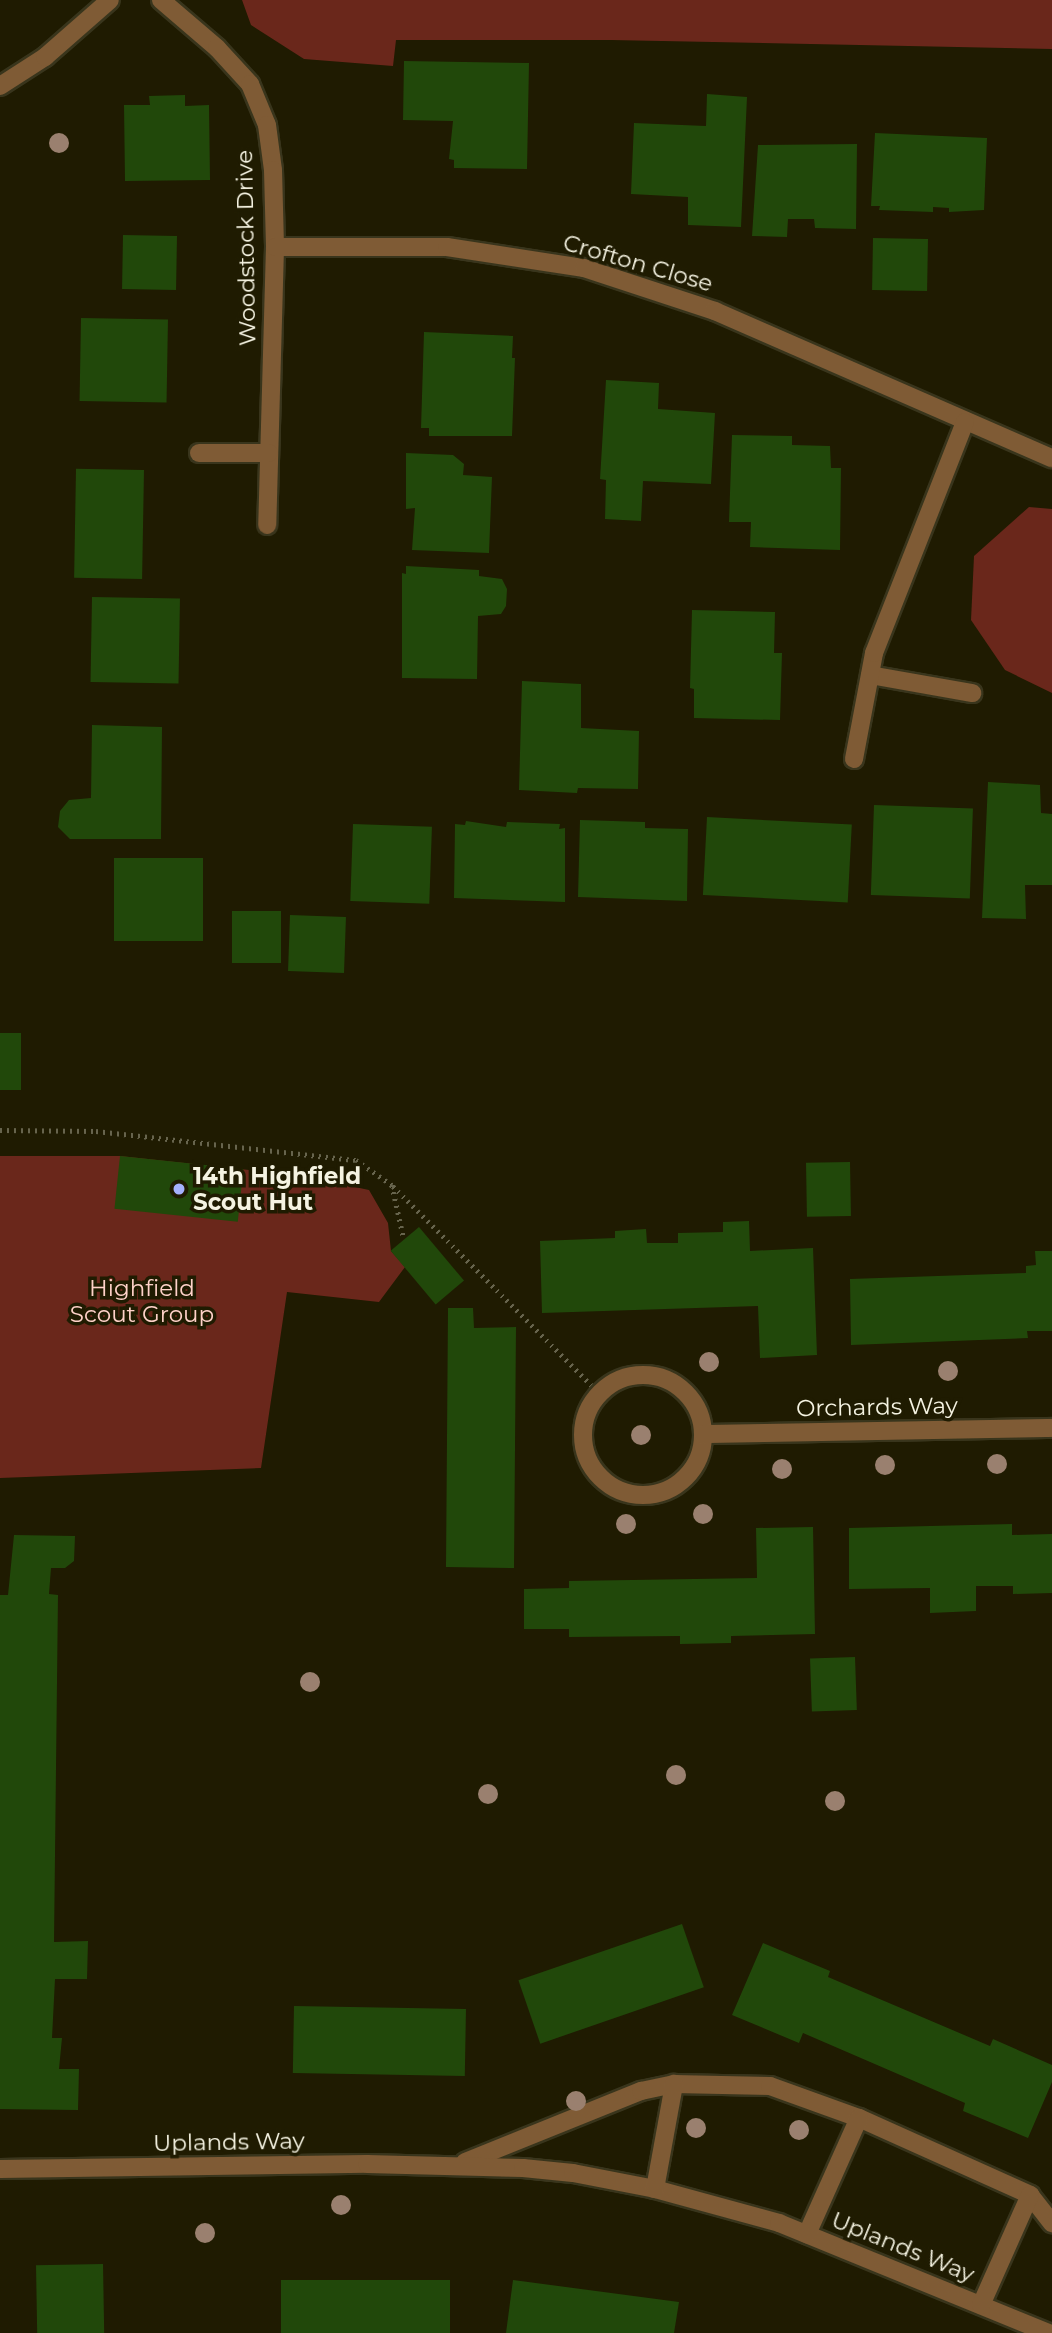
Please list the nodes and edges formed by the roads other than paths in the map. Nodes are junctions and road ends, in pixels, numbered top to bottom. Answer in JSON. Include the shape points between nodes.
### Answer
{"nodes":[{"id":1,"x":110,"y":0,"type":"edge"},
{"id":2,"x":161,"y":0,"type":"edge"},
{"id":3,"x":0,"y":86,"type":"edge"},
{"id":4,"x":275,"y":247,"type":"junction"},
{"id":5,"x":965,"y":422,"type":"junction"},
{"id":6,"x":199,"y":453,"type":"dead end"},
{"id":7,"x":269,"y":453,"type":"junction"},
{"id":8,"x":1052,"y":458,"type":"edge"},
{"id":9,"x":267,"y":524,"type":"dead end"},
{"id":10,"x":870,"y":675,"type":"junction"},
{"id":11,"x":972,"y":693,"type":"dead end"},
{"id":12,"x":855,"y":759,"type":"dead end"},
{"id":13,"x":1052,"y":1428,"type":"edge"},
{"id":14,"x":703,"y":1434,"type":"junction"},
{"id":15,"x":674,"y":2084,"type":"junction"},
{"id":16,"x":859,"y":2118,"type":"junction"},
{"id":17,"x":458,"y":2165,"type":"junction"},
{"id":18,"x":0,"y":2169,"type":"edge"},
{"id":19,"x":655,"y":2189,"type":"junction"},
{"id":20,"x":1030,"y":2195,"type":"junction"},
{"id":21,"x":1052,"y":2223,"type":"edge"},
{"id":22,"x":807,"y":2234,"type":"junction"},
{"id":23,"x":981,"y":2305,"type":"junction"},
{"id":24,"x":1049,"y":2333,"type":"edge"}],
"edges":[{"from":1,"to":3,"type":"street","via":[[45,57]]},
{"from":2,"to":4,"type":"street","name":"Woodstock Drive","via":[[217,48],[250,84],[267,125]]},
{"from":4,"to":5,"type":"street","name":"Crofton Close","via":[[447,247],[584,268],[715,311]]},
{"from":4,"to":7,"type":"street","name":"Woodstock Drive"},
{"from":5,"to":8,"type":"street","name":"Crofton Close"},
{"from":5,"to":10,"type":"street","via":[[874,653]]},
{"from":6,"to":7,"type":"street"},
{"from":7,"to":9,"type":"street","name":"Woodstock Drive"},
{"from":10,"to":11,"type":"street"},
{"from":10,"to":12,"type":"street"},
{"from":13,"to":14,"type":"street","name":"Orchards Way"},
{"from":14,"to":14,"type":"street","via":[[697,1409],[681,1388],[668,1380],[638,1375],[615,1382],[600,1394],[584,1423],[584,1450],[599,1476],[623,1492],[640,1495],[673,1487],[695,1465]]},
{"from":15,"to":16,"type":"street","name":"Uplands Way","via":[[770,2086]]},
{"from":15,"to":17,"type":"street","name":"Uplands Way","via":[[641,2091]]},
{"from":15,"to":19,"type":"street"},
{"from":16,"to":20,"type":"street","name":"Uplands Way"},
{"from":16,"to":22,"type":"street","name":"Uplands Way"},
{"from":17,"to":18,"type":"street","name":"Uplands Way"},
{"from":17,"to":19,"type":"street","name":"Uplands Way","via":[[573,2173]]},
{"from":19,"to":22,"type":"street","name":"Uplands Way"},
{"from":20,"to":21,"type":"street","name":"Uplands Way"},
{"from":20,"to":23,"type":"street","name":"Uplands Way"},
{"from":22,"to":23,"type":"street","name":"Uplands Way"},
{"from":23,"to":24,"type":"street","name":"Uplands Way"}]}
